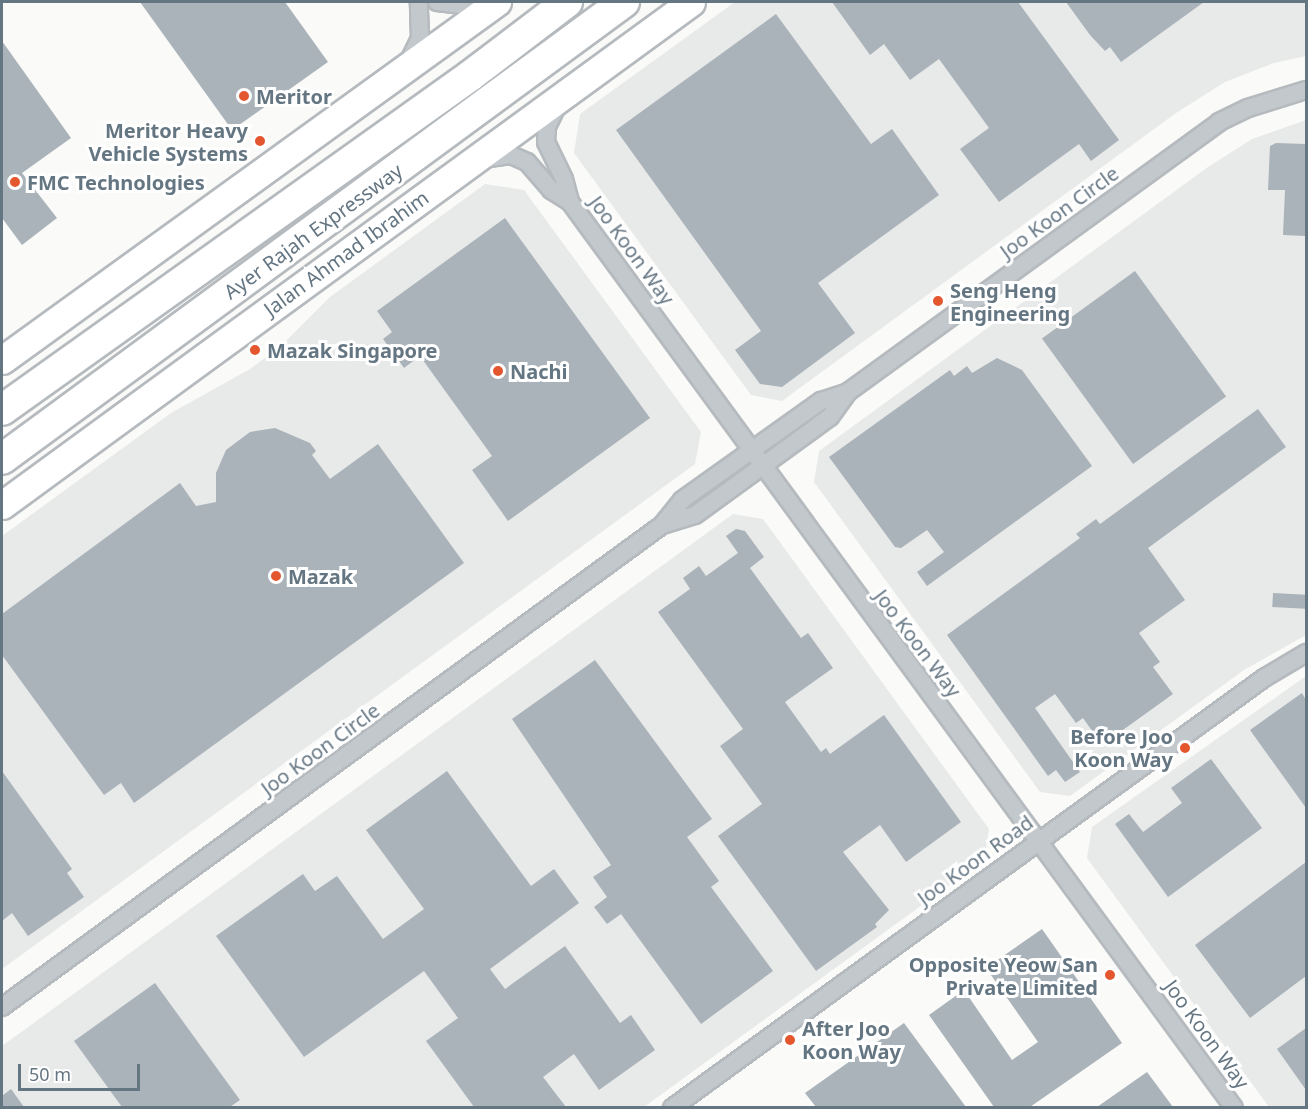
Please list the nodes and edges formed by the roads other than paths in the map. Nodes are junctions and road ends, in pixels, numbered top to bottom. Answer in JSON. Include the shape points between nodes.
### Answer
{"nodes":[{"id":1,"x":419,"y":2,"type":"edge"},
{"id":2,"x":437,"y":2,"type":"edge"},
{"id":3,"x":497,"y":2,"type":"edge"},
{"id":4,"x":567,"y":2,"type":"edge"},
{"id":5,"x":624,"y":2,"type":"edge"},
{"id":6,"x":691,"y":2,"type":"edge"},
{"id":7,"x":405,"y":69,"type":"junction"},
{"id":8,"x":1306,"y":90,"type":"edge"},
{"id":9,"x":562,"y":96,"type":"junction"},
{"id":10,"x":469,"y":163,"type":"junction"},
{"id":11,"x":570,"y":202,"type":"junction"},
{"id":12,"x":2,"y":360,"type":"edge"},
{"id":13,"x":848,"y":392,"type":"junction"},
{"id":14,"x":2,"y":410,"type":"edge"},
{"id":15,"x":751,"y":450,"type":"junction"},
{"id":16,"x":2,"y":459,"type":"edge"},
{"id":17,"x":762,"y":465,"type":"junction"},
{"id":18,"x":2,"y":505,"type":"edge"},
{"id":19,"x":662,"y":525,"type":"junction"},
{"id":20,"x":1306,"y":652,"type":"edge"},
{"id":21,"x":1039,"y":840,"type":"junction"},
{"id":22,"x":2,"y":1007,"type":"edge"},
{"id":23,"x":672,"y":1107,"type":"edge"},
{"id":24,"x":1234,"y":1107,"type":"edge"}],
"edges":[{"from":1,"to":7,"type":"street","via":[[420,38]]},
{"from":2,"to":3,"type":"street","via":[[476,7]]},
{"from":3,"to":7,"type":"main road"},
{"from":4,"to":14,"type":"highway","name":"Ayer Rajah Expressway","via":[[470,76]]},
{"from":5,"to":16,"type":"highway","name":"Ayer Rajah Expressway"},
{"from":6,"to":9,"type":"main road","name":"Jalan Ahmad Ibrahim"},
{"from":7,"to":12,"type":"main road"},
{"from":8,"to":13,"type":"street","name":"Joo Koon Circle","via":[[1248,108],[1219,122]]},
{"from":9,"to":10,"type":"main road","name":"Jalan Ahmad Ibrahim"},
{"from":9,"to":11,"type":"street","name":"Joo Koon Way","via":[[547,127],[546,142]]},
{"from":10,"to":11,"type":"street","name":"Joo Koon Way","via":[[512,155],[527,162],[551,190]]},
{"from":10,"to":18,"type":"main road","name":"Jalan Ahmad Ibrahim"},
{"from":11,"to":15,"type":"street","name":"Joo Koon Way"},
{"from":13,"to":15,"type":"street","name":"Joo Koon Circle","via":[[821,401]]},
{"from":13,"to":17,"type":"street","name":"Joo Koon Circle","via":[[830,417]]},
{"from":15,"to":17,"type":"street","name":"Joo Koon Way"},
{"from":15,"to":19,"type":"street","name":"Joo Koon Circle","via":[[682,500]]},
{"from":17,"to":19,"type":"street","name":"Joo Koon Circle","via":[[695,515]]},
{"from":17,"to":21,"type":"street","name":"Joo Koon Way"},
{"from":19,"to":22,"type":"street","name":"Joo Koon Circle"},
{"from":20,"to":21,"type":"street","name":"Joo Koon Road"},
{"from":21,"to":23,"type":"street","name":"Joo Koon Road"},
{"from":21,"to":24,"type":"street","name":"Joo Koon Way"}]}
